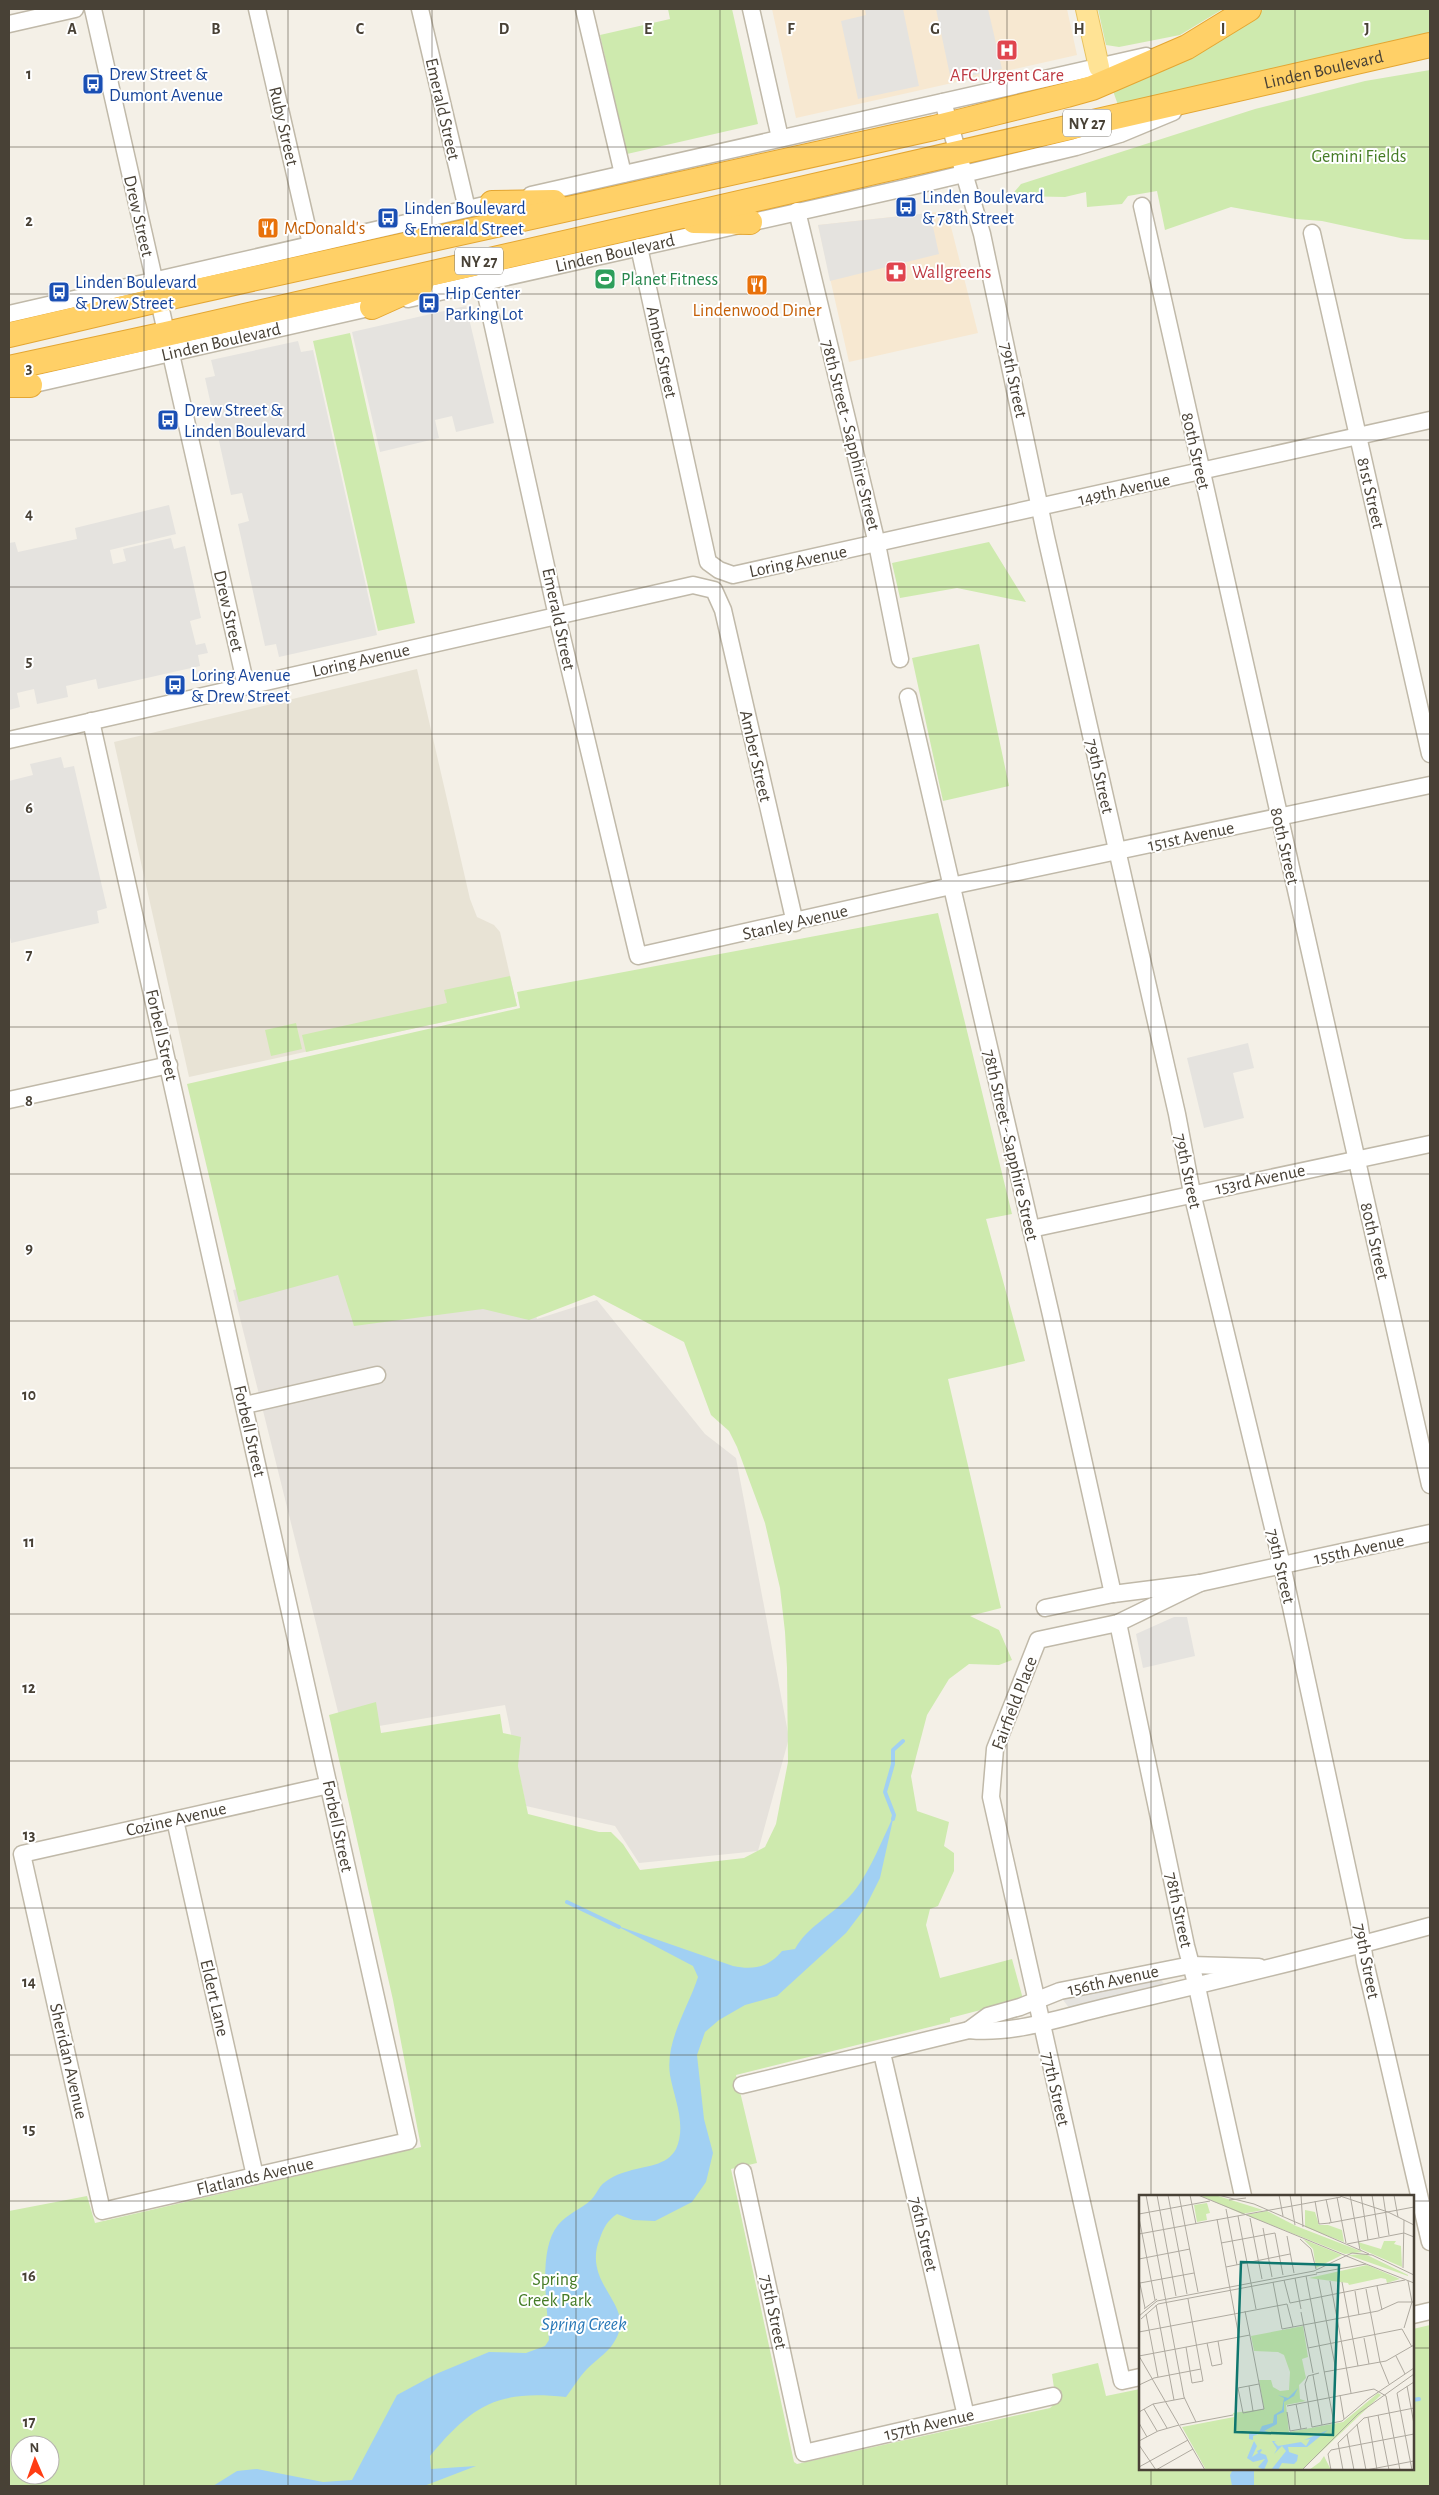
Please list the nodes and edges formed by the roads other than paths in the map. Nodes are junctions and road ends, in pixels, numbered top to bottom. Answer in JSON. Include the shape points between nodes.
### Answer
{"nodes":[{"id":1,"x":75,"y":9,"type":"edge"},
{"id":2,"x":93,"y":9,"type":"edge"},
{"id":3,"x":257,"y":9,"type":"edge"},
{"id":4,"x":420,"y":9,"type":"edge"},
{"id":5,"x":584,"y":9,"type":"edge"},
{"id":6,"x":751,"y":9,"type":"edge"},
{"id":7,"x":1086,"y":9,"type":"edge"},
{"id":8,"x":1249,"y":9,"type":"edge"},
{"id":9,"x":9,"y":24,"type":"edge"},
{"id":10,"x":1430,"y":45,"type":"edge"},
{"id":11,"x":1101,"y":75,"type":"junction"},
{"id":12,"x":1215,"y":94,"type":"junction"},
{"id":13,"x":947,"y":113,"type":"junction"},
{"id":14,"x":780,"y":138,"type":"junction"},
{"id":15,"x":958,"y":151,"type":"junction"},
{"id":16,"x":965,"y":173,"type":"junction"},
{"id":17,"x":623,"y":174,"type":"junction"},
{"id":18,"x":605,"y":201,"type":"junction"},
{"id":19,"x":492,"y":203,"type":"junction"},
{"id":20,"x":1142,"y":206,"type":"dead end"},
{"id":21,"x":467,"y":209,"type":"junction"},
{"id":22,"x":797,"y":212,"type":"junction"},
{"id":23,"x":657,"y":220,"type":"junction"},
{"id":24,"x":750,"y":222,"type":"junction"},
{"id":25,"x":1312,"y":233,"type":"dead end"},
{"id":26,"x":311,"y":244,"type":"junction"},
{"id":27,"x":639,"y":246,"type":"junction"},
{"id":28,"x":469,"y":263,"type":"junction"},
{"id":29,"x":483,"y":281,"type":"junction"},
{"id":30,"x":156,"y":290,"type":"junction"},
{"id":31,"x":372,"y":307,"type":"junction"},
{"id":32,"x":12,"y":329,"type":"edge"},
{"id":33,"x":168,"y":344,"type":"junction"},
{"id":34,"x":9,"y":368,"type":"edge"},
{"id":35,"x":16,"y":386,"type":"edge"},
{"id":36,"x":1430,"y":420,"type":"edge"},
{"id":37,"x":1358,"y":436,"type":"junction"},
{"id":38,"x":1201,"y":471,"type":"junction"},
{"id":39,"x":1040,"y":508,"type":"junction"},
{"id":40,"x":877,"y":544,"type":"junction"},
{"id":41,"x":720,"y":570,"type":"joint"},
{"id":42,"x":714,"y":590,"type":"joint"},
{"id":43,"x":557,"y":616,"type":"junction"},
{"id":44,"x":900,"y":659,"type":"dead end"},
{"id":45,"x":246,"y":686,"type":"junction"},
{"id":46,"x":908,"y":697,"type":"dead end"},
{"id":47,"x":91,"y":721,"type":"junction"},
{"id":48,"x":9,"y":740,"type":"edge"},
{"id":49,"x":1430,"y":754,"type":"edge"},
{"id":50,"x":1430,"y":785,"type":"edge"},
{"id":51,"x":1279,"y":817,"type":"junction"},
{"id":52,"x":1117,"y":851,"type":"junction"},
{"id":53,"x":951,"y":886,"type":"junction"},
{"id":54,"x":794,"y":923,"type":"junction"},
{"id":55,"x":638,"y":956,"type":"joint"},
{"id":56,"x":169,"y":1065,"type":"junction"},
{"id":57,"x":9,"y":1100,"type":"edge"},
{"id":58,"x":1430,"y":1144,"type":"edge"},
{"id":59,"x":1356,"y":1160,"type":"junction"},
{"id":60,"x":1192,"y":1193,"type":"junction"},
{"id":61,"x":1031,"y":1229,"type":"junction"},
{"id":62,"x":376,"y":1375,"type":"dead end"},
{"id":63,"x":245,"y":1405,"type":"junction"},
{"id":64,"x":1430,"y":1485,"type":"edge"},
{"id":65,"x":1430,"y":1533,"type":"edge"},
{"id":66,"x":1282,"y":1565,"type":"junction"},
{"id":67,"x":1200,"y":1583,"type":"junction"},
{"id":68,"x":1113,"y":1594,"type":"junction"},
{"id":69,"x":1045,"y":1608,"type":"dead end"},
{"id":70,"x":1118,"y":1623,"type":"junction"},
{"id":71,"x":1038,"y":1640,"type":"joint"},
{"id":72,"x":329,"y":1785,"type":"junction"},
{"id":73,"x":991,"y":1797,"type":"joint"},
{"id":74,"x":175,"y":1820,"type":"junction"},
{"id":75,"x":22,"y":1854,"type":"joint"},
{"id":76,"x":1430,"y":1926,"type":"edge"},
{"id":77,"x":1363,"y":1944,"type":"junction"},
{"id":78,"x":1191,"y":1964,"type":"junction"},
{"id":79,"x":1266,"y":1968,"type":"junction"},
{"id":80,"x":1197,"y":1987,"type":"junction"},
{"id":81,"x":1036,"y":2000,"type":"junction"},
{"id":82,"x":1041,"y":2022,"type":"junction"},
{"id":83,"x":969,"y":2030,"type":"junction"},
{"id":84,"x":882,"y":2053,"type":"junction"},
{"id":85,"x":742,"y":2085,"type":"dead end"},
{"id":86,"x":408,"y":2141,"type":"joint"},
{"id":87,"x":743,"y":2172,"type":"dead end"},
{"id":88,"x":255,"y":2176,"type":"junction"},
{"id":89,"x":1243,"y":2195,"type":"edge"},
{"id":90,"x":102,"y":2211,"type":"joint"},
{"id":91,"x":1430,"y":2242,"type":"edge"},
{"id":92,"x":1430,"y":2311,"type":"edge"},
{"id":93,"x":1414,"y":2315,"type":"edge"},
{"id":94,"x":1139,"y":2377,"type":"edge"},
{"id":95,"x":1053,"y":2396,"type":"dead end"},
{"id":96,"x":966,"y":2416,"type":"junction"},
{"id":97,"x":804,"y":2453,"type":"joint"}],
"edges":[{"from":1,"to":9,"type":"street"},
{"from":2,"to":30,"type":"street","name":"Drew Street"},
{"from":3,"to":26,"type":"street","name":"Ruby Street"},
{"from":4,"to":21,"type":"street","name":"Emerald Street"},
{"from":5,"to":17,"type":"street"},
{"from":6,"to":14,"type":"street"},
{"from":7,"to":11,"type":"main road"},
{"from":8,"to":11,"type":"highway","number":"NY 27","via":[[1187,47]]},
{"from":10,"to":12,"type":"highway","name":"Linden Boulevard","number":"NY 27"},
{"from":11,"to":13,"type":"highway","number":"NY 27","via":[[1067,95]]},
{"from":12,"to":15,"type":"highway","name":"Linden Boulevard","number":"NY 27"},
{"from":12,"to":16,"type":"street","name":"Linden Boulevard","via":[[1120,134]]},
{"from":13,"to":14,"type":"street"},
{"from":13,"to":15,"type":"street","name":"79th Street"},
{"from":13,"to":18,"type":"highway","number":"NY 27"},
{"from":14,"to":17,"type":"street"},
{"from":15,"to":16,"type":"street","name":"79th Street"},
{"from":15,"to":23,"type":"highway","name":"Linden Boulevard","number":"NY 27"},
{"from":16,"to":22,"type":"street","name":"Linden Boulevard"},
{"from":16,"to":39,"type":"street","name":"79th Street","via":[[1001,318]]},
{"from":17,"to":19,"type":"street"},
{"from":18,"to":19,"type":"highway"},
{"from":18,"to":30,"type":"highway","number":"NY 27"},
{"from":19,"to":21,"type":"street"},
{"from":20,"to":38,"type":"street","name":"80th Street"},
{"from":21,"to":26,"type":"street"},
{"from":22,"to":24,"type":"street","name":"Linden Boulevard"},
{"from":22,"to":40,"type":"street","name":"78th Street - Sapphire Street"},
{"from":23,"to":24,"type":"highway"},
{"from":23,"to":28,"type":"highway","name":"Linden Boulevard","number":"NY 27"},
{"from":24,"to":27,"type":"street","name":"Linden Boulevard"},
{"from":25,"to":37,"type":"street","name":"81st Street"},
{"from":26,"to":30,"type":"street"},
{"from":27,"to":29,"type":"street","name":"Linden Boulevard"},
{"from":27,"to":41,"type":"street","name":"Amber Street","via":[[708,562]]},
{"from":28,"to":31,"type":"highway"},
{"from":28,"to":33,"type":"highway","name":"Linden Boulevard","number":"NY 27"},
{"from":29,"to":31,"type":"street","name":"Linden Boulevard"},
{"from":29,"to":43,"type":"street","name":"Emerald Street"},
{"from":30,"to":32,"type":"highway","number":"NY 27"},
{"from":30,"to":33,"type":"street","name":"Drew Street"},
{"from":31,"to":33,"type":"street","name":"Linden Boulevard"},
{"from":33,"to":34,"type":"highway","name":"Linden Boulevard","number":"NY 27"},
{"from":33,"to":35,"type":"street","name":"Linden Boulevard"},
{"from":33,"to":45,"type":"street","name":"Drew Street"},
{"from":36,"to":37,"type":"street","name":"149th Avenue"},
{"from":37,"to":38,"type":"street","name":"149th Avenue"},
{"from":37,"to":49,"type":"street","name":"81st Street"},
{"from":38,"to":39,"type":"street","name":"149th Avenue"},
{"from":38,"to":51,"type":"street","name":"80th Street"},
{"from":39,"to":40,"type":"street","name":"149th Avenue"},
{"from":39,"to":52,"type":"street","name":"79th Street"},
{"from":40,"to":41,"type":"street","name":"Loring Avenue","via":[[733,575]]},
{"from":40,"to":44,"type":"street","name":"78th Street - Sapphire Street"},
{"from":42,"to":43,"type":"street","name":"Loring Avenue","via":[[693,585]]},
{"from":42,"to":54,"type":"street","name":"Amber Street","via":[[723,610]]},
{"from":43,"to":45,"type":"street","name":"Loring Avenue"},
{"from":43,"to":55,"type":"street","name":"Emerald Street"},
{"from":45,"to":47,"type":"street","name":"Loring Avenue"},
{"from":46,"to":53,"type":"street","name":"78th Street - Sapphire Street"},
{"from":47,"to":48,"type":"street","name":"Loring Avenue"},
{"from":47,"to":56,"type":"street","name":"Forbell Street"},
{"from":50,"to":51,"type":"street","name":"151st Avenue"},
{"from":51,"to":52,"type":"street","name":"151st Avenue"},
{"from":51,"to":59,"type":"street","name":"80th Street"},
{"from":52,"to":53,"type":"street","name":"151st Avenue"},
{"from":52,"to":60,"type":"street","name":"79th Street"},
{"from":53,"to":54,"type":"street","name":"Stanley Avenue"},
{"from":53,"to":61,"type":"street","name":"78th Street - Sapphire Street"},
{"from":54,"to":55,"type":"street","name":"Stanley Avenue"},
{"from":56,"to":57,"type":"street"},
{"from":56,"to":63,"type":"street","name":"Forbell Street"},
{"from":58,"to":59,"type":"street","name":"153rd Avenue"},
{"from":59,"to":60,"type":"street","name":"153rd Avenue"},
{"from":59,"to":64,"type":"street","name":"80th Street"},
{"from":60,"to":61,"type":"street","name":"153rd Avenue"},
{"from":60,"to":66,"type":"street","name":"79th Street"},
{"from":61,"to":68,"type":"street","name":"78th Street - Sapphire Street"},
{"from":62,"to":63,"type":"street"},
{"from":63,"to":72,"type":"street","name":"Forbell Street"},
{"from":65,"to":66,"type":"street","name":"155th Avenue"},
{"from":66,"to":67,"type":"street","name":"155th Avenue"},
{"from":66,"to":77,"type":"street","name":"79th Street"},
{"from":67,"to":68,"type":"street","name":"155th Avenue"},
{"from":67,"to":70,"type":"street","name":"155th Avenue"},
{"from":68,"to":69,"type":"street"},
{"from":70,"to":71,"type":"street","name":"155th Avenue"},
{"from":70,"to":78,"type":"street","name":"78th Street"},
{"from":71,"to":73,"type":"street","name":"Fairfield Place","via":[[995,1749]]},
{"from":72,"to":74,"type":"street","name":"Cozine Avenue"},
{"from":72,"to":86,"type":"street","name":"Forbell Street"},
{"from":73,"to":81,"type":"street","name":"77th Street"},
{"from":74,"to":75,"type":"street","name":"Cozine Avenue"},
{"from":74,"to":88,"type":"street","name":"Eldert Lane"},
{"from":75,"to":90,"type":"street","name":"Sheridan Avenue"},
{"from":76,"to":77,"type":"street","name":"156th Avenue"},
{"from":77,"to":79,"type":"street","name":"156th Avenue"},
{"from":77,"to":91,"type":"street","name":"79th Street"},
{"from":78,"to":79,"type":"street","name":"156th Avenue"},
{"from":78,"to":80,"type":"street","name":"78th Street"},
{"from":78,"to":81,"type":"street","name":"156th Avenue","via":[[1060,1991]]},
{"from":79,"to":80,"type":"street","name":"156th Avenue"},
{"from":80,"to":82,"type":"street","name":"156th Avenue"},
{"from":80,"to":89,"type":"street","name":"78th Street"},
{"from":81,"to":82,"type":"street","name":"77th Street"},
{"from":81,"to":83,"type":"street","name":"156th Avenue","via":[[988,2016]]},
{"from":82,"to":83,"type":"street","name":"156th Avenue","via":[[991,2032]]},
{"from":82,"to":94,"type":"street","name":"77th Street","via":[[1122,2381]]},
{"from":83,"to":84,"type":"street","name":"156th Avenue"},
{"from":84,"to":85,"type":"street","name":"156th Avenue"},
{"from":84,"to":96,"type":"street","name":"76th Street"},
{"from":86,"to":88,"type":"street","name":"Flatlands Avenue"},
{"from":87,"to":97,"type":"street","name":"75th Street"},
{"from":88,"to":90,"type":"street","name":"Flatlands Avenue"},
{"from":92,"to":93,"type":"street"},
{"from":95,"to":96,"type":"street","name":"157th Avenue"},
{"from":96,"to":97,"type":"street","name":"157th Avenue"}]}
